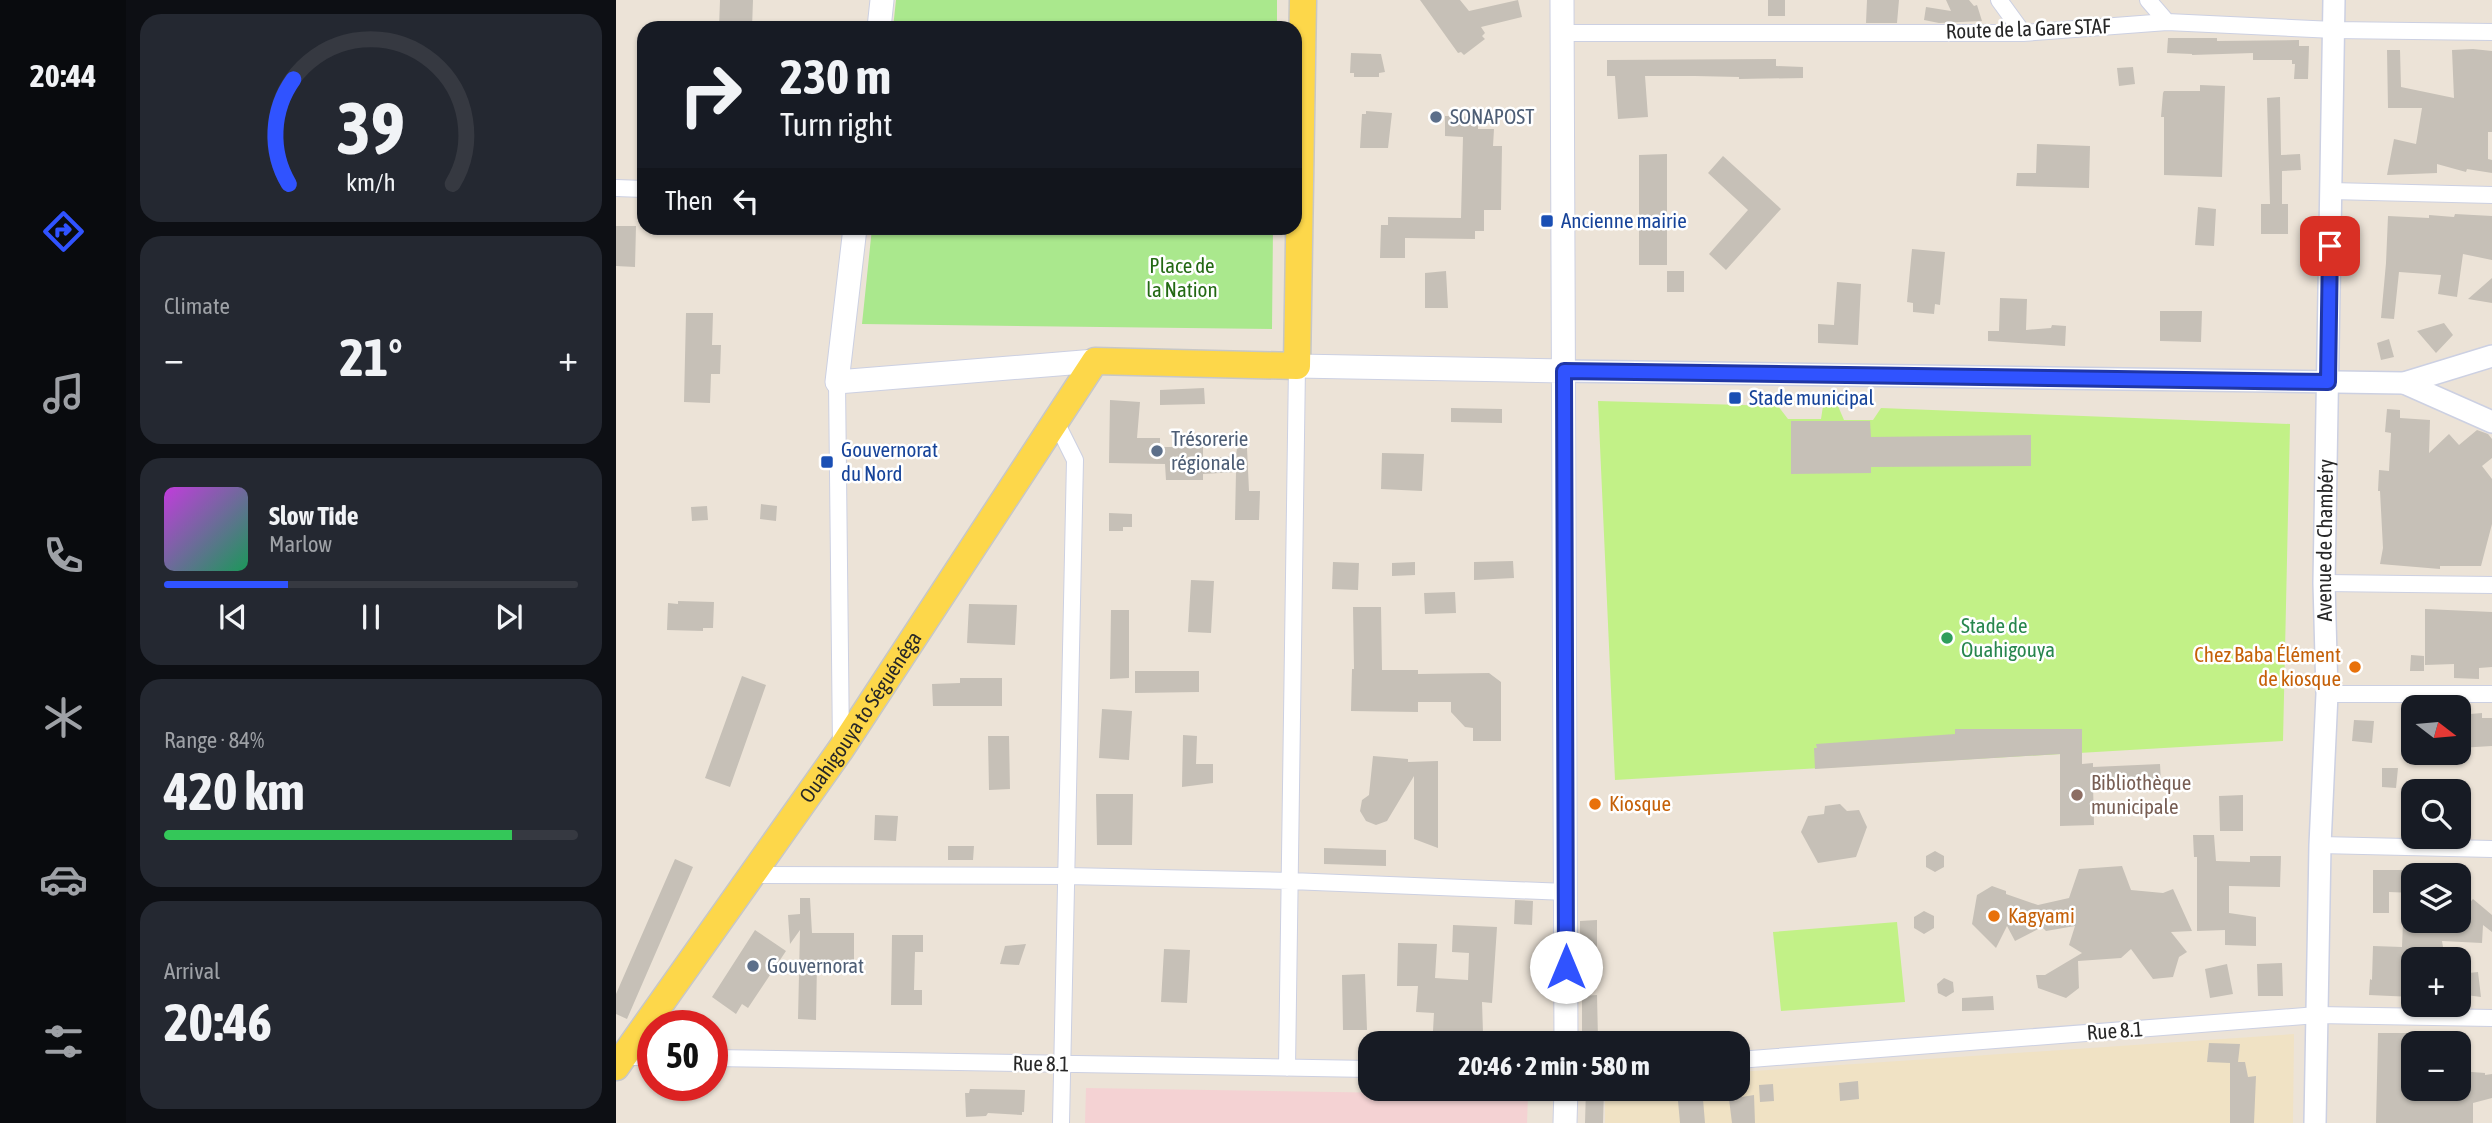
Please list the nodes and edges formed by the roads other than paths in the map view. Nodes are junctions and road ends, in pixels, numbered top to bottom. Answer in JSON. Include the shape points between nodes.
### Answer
{"nodes":[{"id":1,"x":882,"y":0,"type":"edge"},
{"id":2,"x":1303,"y":0,"type":"edge"},
{"id":3,"x":1562,"y":0,"type":"edge"},
{"id":4,"x":1999,"y":0,"type":"edge"},
{"id":5,"x":2148,"y":0,"type":"edge"},
{"id":6,"x":2334,"y":0,"type":"edge"},
{"id":7,"x":880,"y":21,"type":"edge"},
{"id":8,"x":2167,"y":22,"type":"junction"},
{"id":9,"x":2334,"y":30,"type":"junction"},
{"id":10,"x":2492,"y":32,"type":"edge"},
{"id":11,"x":1563,"y":33,"type":"junction"},
{"id":12,"x":2023,"y":33,"type":"junction"},
{"id":13,"x":1302,"y":61,"type":"edge"},
{"id":14,"x":616,"y":188,"type":"edge"},
{"id":15,"x":637,"y":189,"type":"edge"},
{"id":16,"x":2331,"y":191,"type":"junction"},
{"id":17,"x":2492,"y":195,"type":"edge"},
{"id":18,"x":854,"y":235,"type":"edge"},
{"id":19,"x":1299,"y":235,"type":"edge"},
{"id":20,"x":2492,"y":356,"type":"edge"},
{"id":21,"x":1095,"y":361,"type":"junction"},
{"id":22,"x":1297,"y":366,"type":"junction"},
{"id":23,"x":1564,"y":371,"type":"junction"},
{"id":24,"x":836,"y":382,"type":"junction"},
{"id":25,"x":2328,"y":382,"type":"junction"},
{"id":26,"x":2404,"y":383,"type":"junction"},
{"id":27,"x":1056,"y":422,"type":"junction"},
{"id":28,"x":2492,"y":422,"type":"edge"},
{"id":29,"x":2324,"y":583,"type":"junction"},
{"id":30,"x":2492,"y":585,"type":"edge"},
{"id":31,"x":2327,"y":694,"type":"junction"},
{"id":32,"x":2492,"y":694,"type":"edge"},
{"id":33,"x":841,"y":749,"type":"junction"},
{"id":34,"x":2320,"y":845,"type":"junction"},
{"id":35,"x":2492,"y":849,"type":"edge"},
{"id":36,"x":752,"y":875,"type":"junction"},
{"id":37,"x":1067,"y":876,"type":"junction"},
{"id":38,"x":1290,"y":881,"type":"junction"},
{"id":39,"x":1566,"y":892,"type":"junction"},
{"id":40,"x":2317,"y":1015,"type":"junction"},
{"id":41,"x":2492,"y":1018,"type":"edge"},
{"id":42,"x":1566,"y":1031,"type":"edge"},
{"id":43,"x":637,"y":1058,"type":"edge"},
{"id":44,"x":728,"y":1058,"type":"edge"},
{"id":45,"x":1750,"y":1059,"type":"edge"},
{"id":46,"x":619,"y":1060,"type":"edge"},
{"id":47,"x":1063,"y":1065,"type":"junction"},
{"id":48,"x":1287,"y":1068,"type":"junction"},
{"id":49,"x":1358,"y":1069,"type":"edge"},
{"id":50,"x":1566,"y":1101,"type":"edge"},
{"id":51,"x":1061,"y":1123,"type":"edge"},
{"id":52,"x":1565,"y":1123,"type":"edge"},
{"id":53,"x":2315,"y":1123,"type":"edge"}],
"edges":[{"from":1,"to":7,"type":"main road"},
{"from":2,"to":13,"type":"main road"},
{"from":3,"to":11,"type":"main road"},
{"from":4,"to":12,"type":"street"},
{"from":5,"to":8,"type":"street"},
{"from":6,"to":9,"type":"street","name":"Avenue de Chambéry"},
{"from":8,"to":9,"type":"street","name":"Route de la Gare STAF"},
{"from":8,"to":12,"type":"street","name":"Route de la Gare STAF"},
{"from":9,"to":10,"type":"street","name":"Route de la Gare STAF"},
{"from":9,"to":16,"type":"street","name":"Avenue de Chambéry"},
{"from":11,"to":12,"type":"street","name":"Route de la Gare STAF"},
{"from":11,"to":23,"type":"main road"},
{"from":14,"to":15,"type":"street"},
{"from":16,"to":17,"type":"street"},
{"from":16,"to":25,"type":"street","name":"Avenue de Chambéry"},
{"from":18,"to":24,"type":"main road"},
{"from":19,"to":22,"type":"main road"},
{"from":20,"to":26,"type":"street"},
{"from":21,"to":22,"type":"main road"},
{"from":21,"to":24,"type":"main road"},
{"from":21,"to":27,"type":"main road","name":"Ouahigouya to Séguénéga"},
{"from":22,"to":23,"type":"main road"},
{"from":22,"to":38,"type":"street"},
{"from":23,"to":25,"type":"street"},
{"from":23,"to":39,"type":"main road"},
{"from":24,"to":33,"type":"street"},
{"from":25,"to":26,"type":"street"},
{"from":25,"to":29,"type":"street","name":"Avenue de Chambéry"},
{"from":26,"to":28,"type":"street"},
{"from":27,"to":33,"type":"main road","name":"Ouahigouya to Séguénéga"},
{"from":27,"to":37,"type":"street","via":[[1075,460]]},
{"from":29,"to":30,"type":"street"},
{"from":29,"to":31,"type":"street","name":"Avenue de Chambéry"},
{"from":31,"to":32,"type":"street"},
{"from":31,"to":34,"type":"street","name":"Avenue de Chambéry"},
{"from":33,"to":36,"type":"main road","name":"Ouahigouya to Séguénéga"},
{"from":34,"to":35,"type":"street"},
{"from":34,"to":40,"type":"street","name":"Avenue de Chambéry"},
{"from":36,"to":37,"type":"street"},
{"from":36,"to":46,"type":"main road","name":"Ouahigouya to Séguénéga"},
{"from":37,"to":38,"type":"street"},
{"from":37,"to":47,"type":"street"},
{"from":38,"to":39,"type":"street"},
{"from":38,"to":48,"type":"street"},
{"from":39,"to":42,"type":"main road"},
{"from":40,"to":41,"type":"street","name":"Rue 8.1"},
{"from":40,"to":45,"type":"street","name":"Rue 8.1"},
{"from":40,"to":53,"type":"street","name":"Avenue de Chambéry"},
{"from":43,"to":46,"type":"street"},
{"from":44,"to":47,"type":"street","name":"Rue 8.1"},
{"from":47,"to":48,"type":"street","name":"Rue 8.1"},
{"from":47,"to":51,"type":"street"},
{"from":48,"to":49,"type":"street","name":"Rue 8.1"},
{"from":50,"to":52,"type":"main road"}]}
